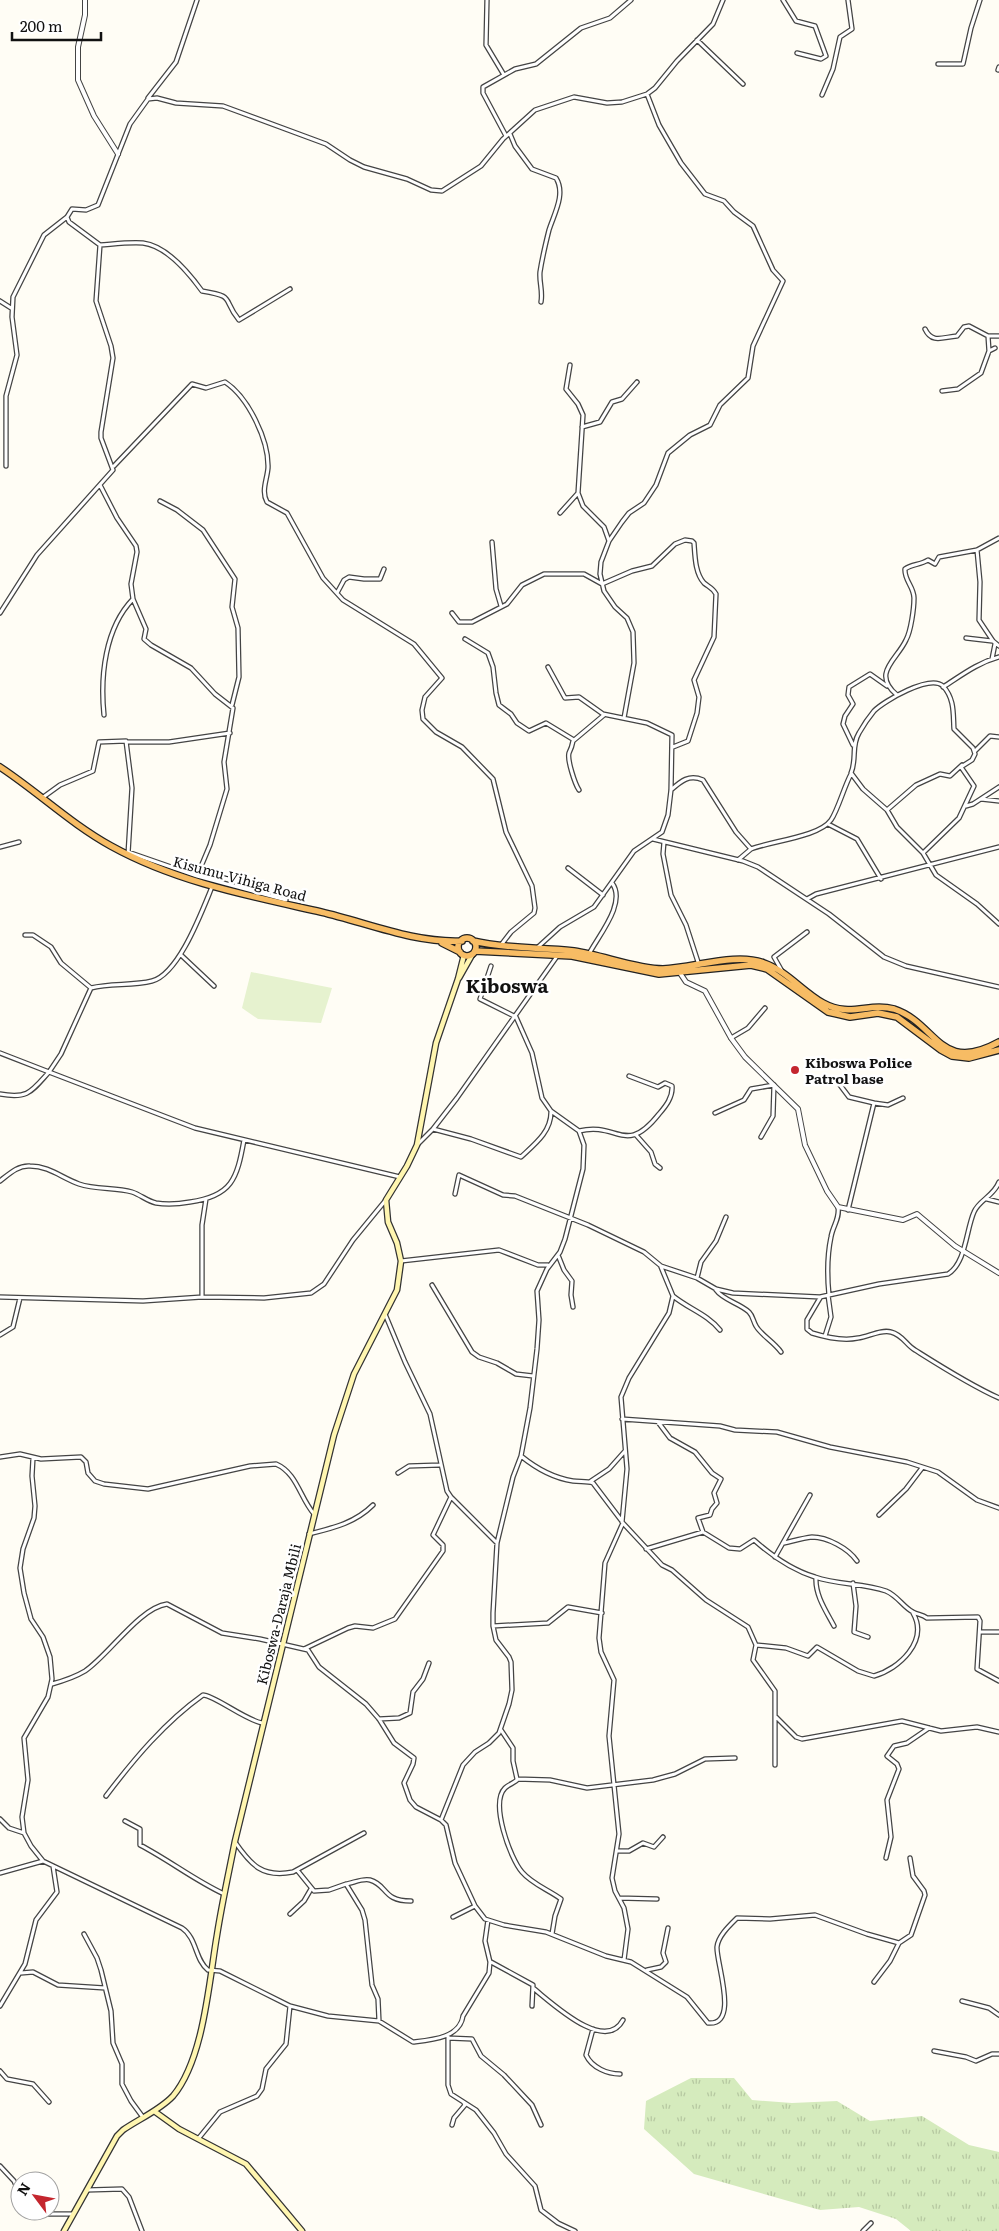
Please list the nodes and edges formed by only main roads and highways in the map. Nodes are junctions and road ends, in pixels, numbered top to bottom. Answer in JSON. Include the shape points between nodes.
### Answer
{"nodes":[{"id":1,"x":0,"y":767,"type":"edge"},
{"id":2,"x":462,"y":941,"type":"junction"},
{"id":3,"x":473,"y":941,"type":"junction"},
{"id":4,"x":440,"y":942,"type":"junction"},
{"id":5,"x":473,"y":953,"type":"junction"},
{"id":6,"x":462,"y":954,"type":"junction"},
{"id":7,"x":458,"y":979,"type":"junction"},
{"id":8,"x":999,"y":1042,"type":"edge"},
{"id":9,"x":999,"y":1050,"type":"edge"},
{"id":10,"x":154,"y":2110,"type":"junction"},
{"id":11,"x":64,"y":2231,"type":"edge"},
{"id":12,"x":302,"y":2231,"type":"edge"}],
"edges":[{"from":1,"to":4,"type":"highway","name":"Kisumu-Vihiga Road","via":[[74,823],[148,864],[213,886]]},
{"from":2,"to":3,"type":"highway"},
{"from":2,"to":4,"type":"highway"},
{"from":2,"to":6,"type":"highway","via":[[459,946]]},
{"from":3,"to":5,"type":"highway","via":[[476,946]]},
{"from":3,"to":8,"type":"highway","via":[[589,954],[662,969],[748,960],[768,964],[831,1007],[852,1011],[885,1008],[901,1013],[952,1050],[978,1052]]},
{"from":4,"to":6,"type":"highway"},
{"from":5,"to":6,"type":"highway"},
{"from":5,"to":7,"type":"main road"},
{"from":5,"to":9,"type":"highway","via":[[558,954],[651,973],[757,966],[774,973],[828,1012],[850,1017],[878,1013],[897,1017],[952,1056],[969,1058]]},
{"from":6,"to":7,"type":"main road"},
{"from":7,"to":10,"type":"main road","name":"Kiboswa-Daraja Mbili","via":[[436,1043],[417,1145],[386,1200],[388,1222],[400,1261],[397,1290],[354,1374],[334,1435],[235,1841],[201,2032],[178,2090]]},
{"from":10,"to":11,"type":"main road","name":"Kiboswa-Daraja Mbili","via":[[116,2136]]},
{"from":10,"to":12,"type":"main road","via":[[166,2121],[246,2164]]}]}
